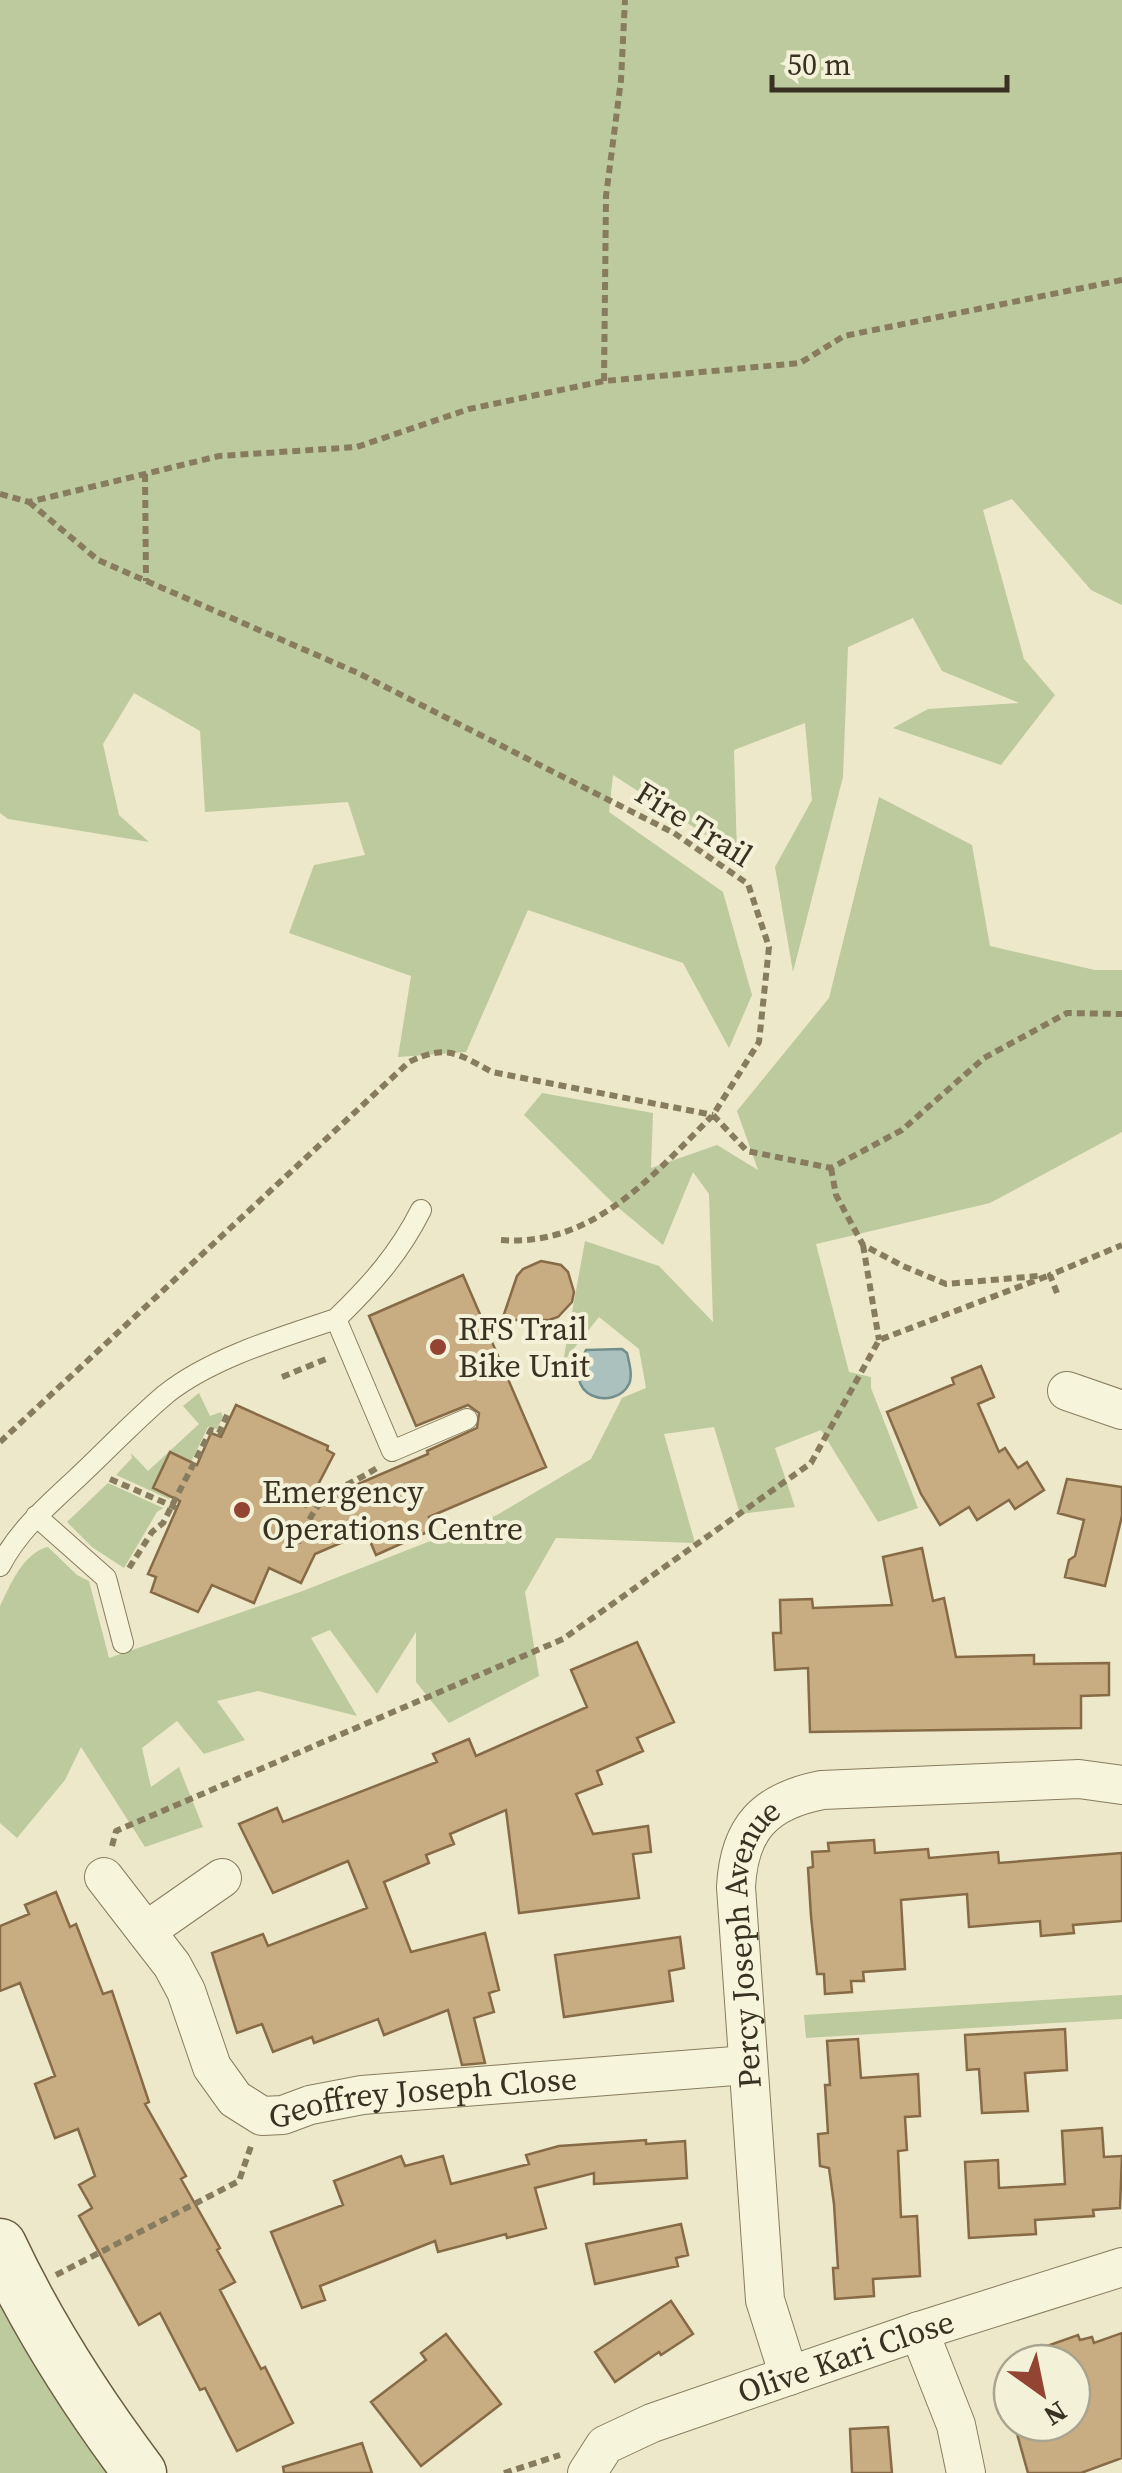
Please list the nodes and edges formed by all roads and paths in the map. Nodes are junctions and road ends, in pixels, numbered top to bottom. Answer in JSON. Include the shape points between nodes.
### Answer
{"nodes":[{"id":1,"x":626,"y":0,"type":"edge"},
{"id":2,"x":1122,"y":280,"type":"edge"},
{"id":3,"x":604,"y":381,"type":"junction"},
{"id":4,"x":146,"y":474,"type":"junction"},
{"id":5,"x":0,"y":494,"type":"edge"},
{"id":6,"x":29,"y":502,"type":"junction"},
{"id":7,"x":146,"y":580,"type":"junction"},
{"id":8,"x":1122,"y":1014,"type":"edge"},
{"id":9,"x":713,"y":1115,"type":"junction"},
{"id":10,"x":832,"y":1168,"type":"junction"},
{"id":11,"x":421,"y":1210,"type":"dead end"},
{"id":12,"x":501,"y":1240,"type":"dead end"},
{"id":13,"x":863,"y":1245,"type":"junction"},
{"id":14,"x":1122,"y":1245,"type":"edge"},
{"id":15,"x":1050,"y":1275,"type":"junction"},
{"id":16,"x":1057,"y":1293,"type":"dead end"},
{"id":17,"x":336,"y":1319,"type":"junction"},
{"id":18,"x":879,"y":1340,"type":"junction"},
{"id":19,"x":326,"y":1358,"type":"dead end"},
{"id":20,"x":282,"y":1377,"type":"dead end"},
{"id":21,"x":1067,"y":1391,"type":"dead end"},
{"id":22,"x":1122,"y":1410,"type":"edge"},
{"id":23,"x":229,"y":1411,"type":"dead end"},
{"id":24,"x":467,"y":1419,"type":"dead end"},
{"id":25,"x":0,"y":1442,"type":"edge"},
{"id":26,"x":392,"y":1451,"type":"junction"},
{"id":27,"x":108,"y":1478,"type":"dead end"},
{"id":28,"x":318,"y":1486,"type":"dead end"},
{"id":29,"x":330,"y":1492,"type":"junction"},
{"id":30,"x":344,"y":1504,"type":"dead end"},
{"id":31,"x":175,"y":1507,"type":"junction"},
{"id":32,"x":36,"y":1516,"type":"junction"},
{"id":33,"x":298,"y":1543,"type":"dead end"},
{"id":34,"x":0,"y":1566,"type":"edge"},
{"id":35,"x":129,"y":1568,"type":"dead end"},
{"id":36,"x":123,"y":1644,"type":"dead end"},
{"id":37,"x":1122,"y":1785,"type":"edge"},
{"id":38,"x":104,"y":1877,"type":"joint"},
{"id":39,"x":222,"y":1878,"type":"dead end"},
{"id":40,"x":146,"y":1931,"type":"junction"},
{"id":41,"x":747,"y":2065,"type":"junction"},
{"id":42,"x":262,"y":2116,"type":"junction"},
{"id":43,"x":0,"y":2245,"type":"edge"},
{"id":44,"x":1122,"y":2267,"type":"edge"},
{"id":45,"x":22,"y":2293,"type":"junction"},
{"id":46,"x":920,"y":2331,"type":"junction"},
{"id":47,"x":789,"y":2376,"type":"junction"},
{"id":48,"x":140,"y":2473,"type":"edge"},
{"id":49,"x":587,"y":2473,"type":"edge"},
{"id":50,"x":966,"y":2473,"type":"edge"}],
"edges":[{"from":1,"to":3,"type":"path","via":[[606,196]]},
{"from":2,"to":3,"type":"path","via":[[844,336],[800,364]]},
{"from":3,"to":4,"type":"path","via":[[469,409],[358,447],[220,456]]},
{"from":4,"to":6,"type":"path"},
{"from":4,"to":7,"type":"path"},
{"from":5,"to":6,"type":"path"},
{"from":6,"to":7,"type":"path","name":"Fire Trail","via":[[98,560]]},
{"from":7,"to":9,"type":"path","name":"Fire Trail","via":[[376,682],[674,832],[748,884],[769,947],[759,1042]]},
{"from":8,"to":10,"type":"path","via":[[1067,1013],[984,1058],[902,1130]]},
{"from":9,"to":10,"type":"path","via":[[747,1151]]},
{"from":9,"to":12,"type":"path","name":"Fire Trail","via":[[657,1173],[591,1223],[522,1242]]},
{"from":9,"to":25,"type":"path","via":[[492,1072],[434,1050],[409,1062]]},
{"from":10,"to":13,"type":"path","via":[[836,1195]]},
{"from":11,"to":17,"type":"lane","via":[[385,1270]]},
{"from":13,"to":15,"type":"path","via":[[946,1284]]},
{"from":13,"to":18,"type":"path"},
{"from":14,"to":15,"type":"path"},
{"from":15,"to":16,"type":"path"},
{"from":15,"to":18,"type":"path"},
{"from":17,"to":26,"type":"lane"},
{"from":17,"to":32,"type":"lane","via":[[198,1373],[168,1392]]},
{"from":18,"to":38,"type":"path","via":[[810,1464],[563,1639],[116,1831]]},
{"from":19,"to":20,"type":"path"},
{"from":21,"to":22,"type":"street"},
{"from":23,"to":31,"type":"path","via":[[219,1433],[211,1430]]},
{"from":24,"to":26,"type":"lane"},
{"from":26,"to":29,"type":"path","via":[[375,1470]]},
{"from":27,"to":31,"type":"path"},
{"from":28,"to":29,"type":"path"},
{"from":29,"to":30,"type":"path"},
{"from":29,"to":33,"type":"path"},
{"from":31,"to":35,"type":"path"},
{"from":32,"to":34,"type":"lane"},
{"from":32,"to":36,"type":"lane","via":[[106,1578]]},
{"from":37,"to":41,"type":"street","name":"Percy Joseph Avenue","via":[[1078,1778],[822,1790],[764,1813],[737,1858]]},
{"from":38,"to":40,"type":"street","name":"Geoffrey Joseph Close"},
{"from":39,"to":40,"type":"street"},
{"from":40,"to":42,"type":"street","name":"Geoffrey Joseph Close","via":[[186,1991],[212,2067],[236,2099]]},
{"from":41,"to":42,"type":"street","name":"Geoffrey Joseph Close","via":[[362,2095]]},
{"from":41,"to":47,"type":"street","name":"Percy Joseph Avenue","via":[[765,2300]]},
{"from":42,"to":45,"type":"path","via":[[238,2181]]},
{"from":43,"to":45,"type":"main road"},
{"from":44,"to":46,"type":"street","name":"Olive Kari Close"},
{"from":45,"to":48,"type":"main road"},
{"from":46,"to":47,"type":"street","name":"Olive Kari Close"},
{"from":46,"to":50,"type":"street","via":[[956,2425]]},
{"from":47,"to":49,"type":"street","name":"Olive Kari Close","via":[[605,2445]]}]}
